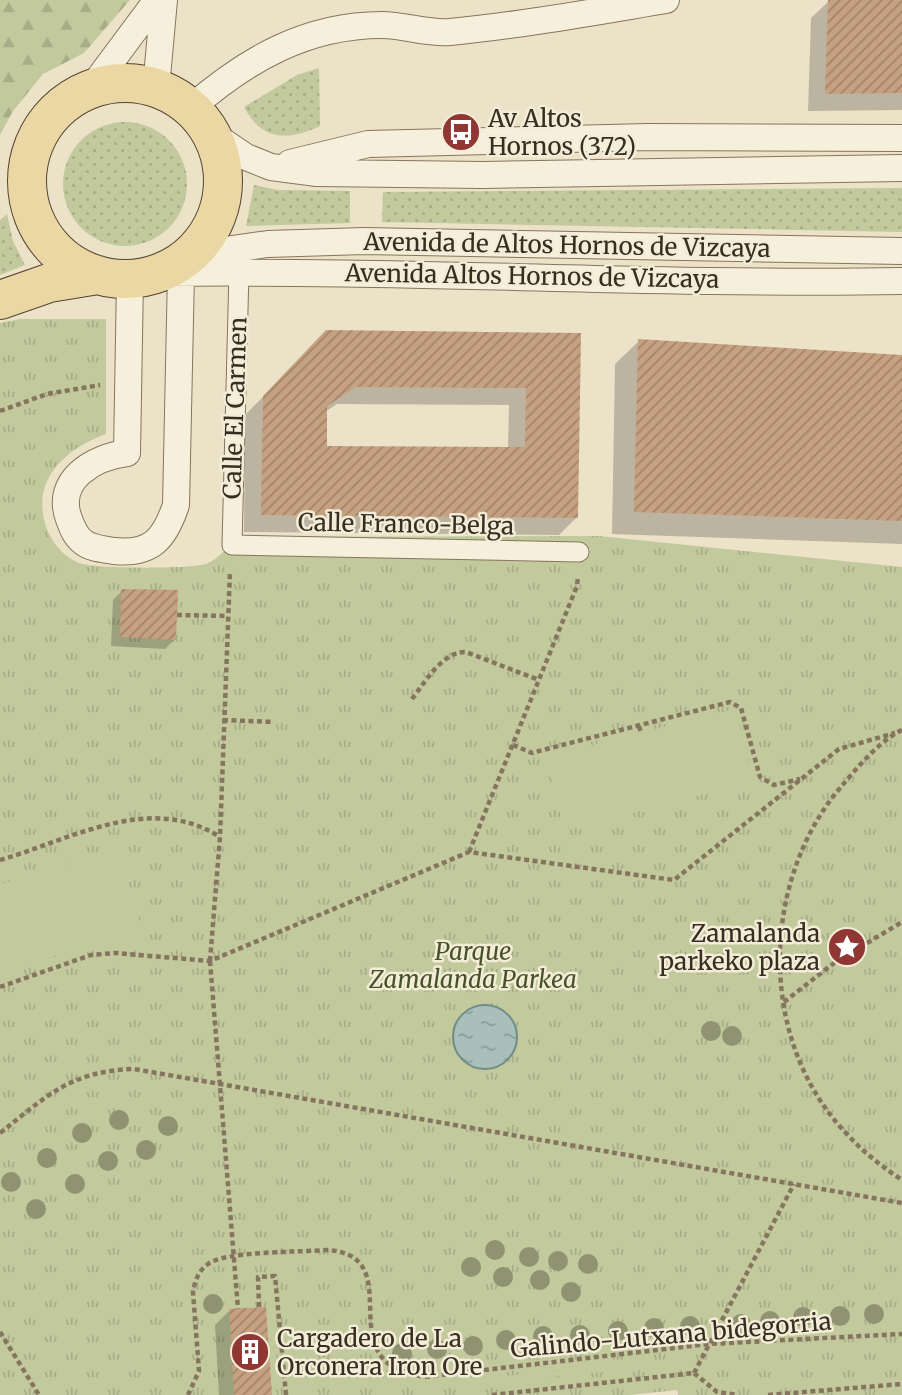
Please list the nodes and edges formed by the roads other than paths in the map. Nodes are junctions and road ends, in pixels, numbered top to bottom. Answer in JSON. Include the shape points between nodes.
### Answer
{"nodes":[{"id":1,"x":158,"y":0,"type":"edge"},
{"id":2,"x":164,"y":0,"type":"edge"},
{"id":3,"x":666,"y":0,"type":"edge"},
{"id":4,"x":156,"y":88,"type":"junction"},
{"id":5,"x":90,"y":90,"type":"junction"},
{"id":6,"x":202,"y":121,"type":"junction"},
{"id":7,"x":40,"y":134,"type":"junction"},
{"id":8,"x":902,"y":138,"type":"edge"},
{"id":9,"x":271,"y":167,"type":"junction"},
{"id":10,"x":902,"y":168,"type":"edge"},
{"id":11,"x":0,"y":175,"type":"edge"},
{"id":12,"x":902,"y":251,"type":"edge"},
{"id":13,"x":152,"y":271,"type":"junction"},
{"id":14,"x":239,"y":271,"type":"junction"},
{"id":15,"x":902,"y":281,"type":"edge"},
{"id":16,"x":0,"y":300,"type":"edge"},
{"id":17,"x":232,"y":545,"type":"joint"},
{"id":18,"x":579,"y":552,"type":"road end"}],
"edges":[{"from":1,"to":5,"type":"street"},
{"from":2,"to":4,"type":"street"},
{"from":3,"to":6,"type":"street","via":[[557,20],[446,32],[382,25],[333,31],[271,49],[218,85]]},
{"from":4,"to":5,"type":"main road","via":[[123,82]]},
{"from":4,"to":6,"type":"main road"},
{"from":5,"to":7,"type":"main road","via":[[61,107]]},
{"from":6,"to":9,"type":"street","via":[[246,157]]},
{"from":6,"to":13,"type":"main road","via":[[223,165],[223,199],[211,230]]},
{"from":7,"to":11,"type":"main road"},
{"from":7,"to":13,"type":"main road","via":[[29,161],[27,190],[34,218],[49,244],[70,263]]},
{"from":8,"to":9,"type":"street","via":[[647,137],[368,144]]},
{"from":9,"to":10,"type":"street","via":[[317,173],[431,174]]},
{"from":12,"to":13,"type":"street","name":"Avenida de Altos Hornos de Vizcaya","via":[[268,244]]},
{"from":13,"to":13,"type":"street","via":[[127,453],[106,456],[85,467],[69,486],[65,508],[73,530],[96,548],[126,552],[151,546],[168,529],[176,505]]},
{"from":13,"to":14,"type":"street","name":"Avenida Altos Hornos de Vizcaya"},
{"from":13,"to":16,"type":"main road","via":[[49,283]]},
{"from":14,"to":15,"type":"street","name":"Avenida Altos Hornos de Vizcaya"},
{"from":14,"to":17,"type":"street","name":"Calle El Carmen"},
{"from":17,"to":18,"type":"street","name":"Calle Franco-Belga"}]}
